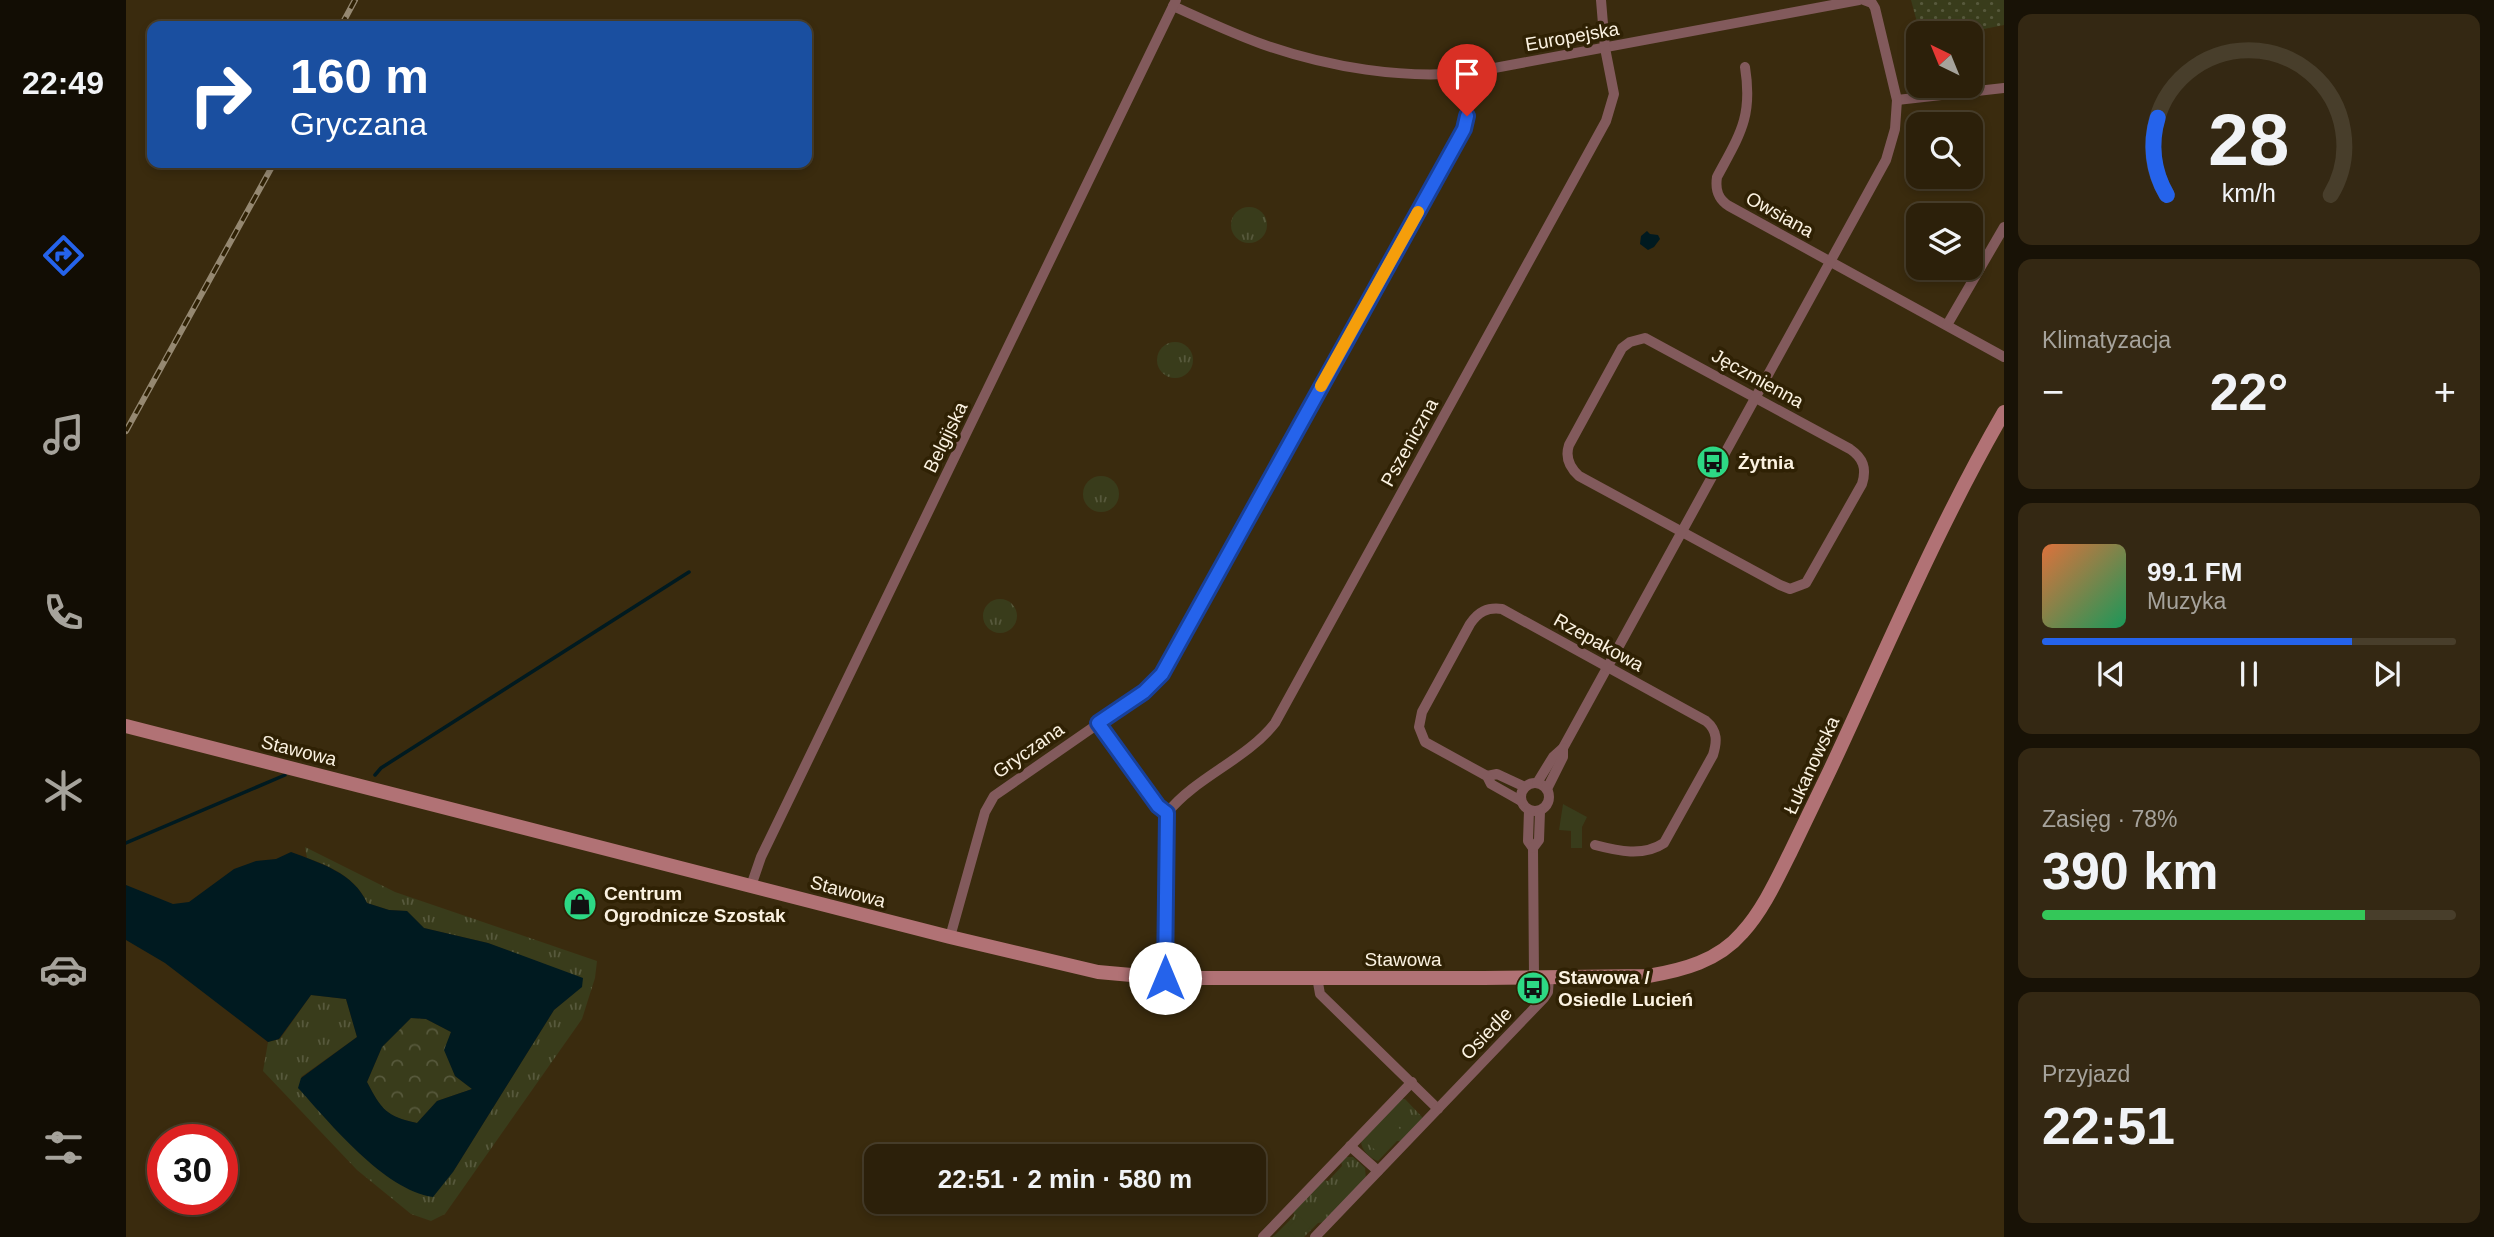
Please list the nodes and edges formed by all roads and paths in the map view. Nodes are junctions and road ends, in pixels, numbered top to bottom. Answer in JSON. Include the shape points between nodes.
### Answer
{"nodes":[{"id":1,"x":1601,"y":0,"type":"edge"},
{"id":2,"x":1863,"y":0,"type":"edge"},
{"id":3,"x":1174,"y":3,"type":"edge"},
{"id":4,"x":1605,"y":48,"type":"junction"},
{"id":5,"x":1745,"y":67,"type":"dead end"},
{"id":6,"x":1460,"y":73,"type":"junction"},
{"id":7,"x":2004,"y":88,"type":"edge"},
{"id":8,"x":1897,"y":100,"type":"junction"},
{"id":9,"x":2004,"y":227,"type":"edge"},
{"id":10,"x":1831,"y":262,"type":"junction"},
{"id":11,"x":1947,"y":326,"type":"junction"},
{"id":12,"x":2004,"y":356,"type":"edge"},
{"id":13,"x":1756,"y":398,"type":"junction"},
{"id":14,"x":2004,"y":412,"type":"edge"},
{"id":15,"x":1682,"y":532,"type":"junction"},
{"id":16,"x":1608,"y":667,"type":"junction"},
{"id":17,"x":1098,"y":723,"type":"junction"},
{"id":18,"x":126,"y":726,"type":"edge"},
{"id":19,"x":1563,"y":748,"type":"junction"},
{"id":20,"x":1487,"y":776,"type":"junction"},
{"id":21,"x":1537,"y":783,"type":"junction"},
{"id":22,"x":1525,"y":787,"type":"junction"},
{"id":23,"x":1547,"y":789,"type":"junction"},
{"id":24,"x":1521,"y":801,"type":"junction"},
{"id":25,"x":1534,"y":811,"type":"junction"},
{"id":26,"x":1167,"y":813,"type":"junction"},
{"id":27,"x":1595,"y":845,"type":"dead end"},
{"id":28,"x":751,"y":886,"type":"junction"},
{"id":29,"x":950,"y":937,"type":"junction"},
{"id":30,"x":1317,"y":977,"type":"junction"},
{"id":31,"x":1165,"y":978,"type":"junction"},
{"id":32,"x":1542,"y":978,"type":"junction"},
{"id":33,"x":1412,"y":1082,"type":"junction"},
{"id":34,"x":1438,"y":1109,"type":"junction"},
{"id":35,"x":1350,"y":1146,"type":"junction"},
{"id":36,"x":1378,"y":1171,"type":"junction"},
{"id":37,"x":1263,"y":1237,"type":"edge"},
{"id":38,"x":1315,"y":1237,"type":"edge"}],
"edges":[{"from":1,"to":4,"type":"street","name":"Pszeniczna"},
{"from":2,"to":4,"type":"street","name":"Europejska"},
{"from":2,"to":8,"type":"street","via":[[1875,8]]},
{"from":3,"to":6,"type":"street","name":"Europejska","via":[[1241,36],[1291,52],[1388,71]]},
{"from":3,"to":28,"type":"street","name":"Belgijska","via":[[761,857]]},
{"from":4,"to":6,"type":"street","name":"Europejska"},
{"from":4,"to":26,"type":"street","name":"Pszeniczna","via":[[1614,94],[1606,121],[1275,723],[1255,744],[1183,795]]},
{"from":5,"to":10,"type":"street","name":"Owsiana","via":[[1746,117],[1717,177],[1717,193],[1729,206]]},
{"from":6,"to":17,"type":"street","name":"Gryczana","via":[[1466,107],[1464,129],[1162,674]]},
{"from":7,"to":8,"type":"street"},
{"from":8,"to":10,"type":"street","via":[[1886,160]]},
{"from":9,"to":11,"type":"street"},
{"from":10,"to":11,"type":"street","name":"Owsiana"},
{"from":10,"to":13,"type":"street"},
{"from":11,"to":12,"type":"street","name":"Owsiana"},
{"from":13,"to":15,"type":"street"},
{"from":13,"to":15,"type":"street","name":"Jęczmienna","via":[[1854,452],[1864,465],[1858,492],[1810,577],[1797,588],[1780,586]]},
{"from":13,"to":15,"type":"street","name":"Jęczmienna","via":[[1651,339],[1639,338],[1622,348],[1567,451],[1568,461],[1574,471]]},
{"from":14,"to":32,"type":"street","name":"Łukanowska","via":[[1961,489],[1775,883],[1743,932],[1711,957],[1673,971],[1648,976]]},
{"from":15,"to":16,"type":"street"},
{"from":16,"to":19,"type":"street"},
{"from":16,"to":20,"type":"street","name":"Rzepakowa","via":[[1502,609],[1480,612],[1428,701],[1419,727],[1425,742]]},
{"from":16,"to":27,"type":"street","name":"Rzepakowa","via":[[1706,721],[1714,730],[1716,746],[1664,843],[1642,852]]},
{"from":17,"to":26,"type":"street"},
{"from":17,"to":29,"type":"street","name":"Gryczana","via":[[990,800]]},
{"from":18,"to":28,"type":"street","name":"Stawowa"},
{"from":19,"to":21,"type":"street"},
{"from":19,"to":23,"type":"street","via":[[1563,758]]},
{"from":20,"to":22,"type":"street","name":"Rzepakowa","via":[[1497,774]]},
{"from":20,"to":24,"type":"street","name":"Rzepakowa","via":[[1491,784]]},
{"from":21,"to":22,"type":"street"},
{"from":21,"to":23,"type":"street"},
{"from":22,"to":24,"type":"street"},
{"from":23,"to":25,"type":"street","via":[[1549,802]]},
{"from":24,"to":25,"type":"street"},
{"from":25,"to":32,"type":"street","via":[[1528,841],[1534,848]]},
{"from":26,"to":31,"type":"street"},
{"from":28,"to":29,"type":"street","name":"Stawowa"},
{"from":29,"to":31,"type":"street","name":"Stawowa","via":[[1073,968]]},
{"from":30,"to":31,"type":"street","name":"Stawowa"},
{"from":30,"to":32,"type":"street","name":"Stawowa"},
{"from":30,"to":33,"type":"street","via":[[1320,994]]},
{"from":32,"to":34,"type":"street","name":"Osiedle","via":[[1548,992],[1544,998]]},
{"from":33,"to":34,"type":"street"},
{"from":33,"to":35,"type":"street"},
{"from":34,"to":36,"type":"street","name":"Osiedle"},
{"from":35,"to":36,"type":"street"},
{"from":35,"to":37,"type":"street"},
{"from":36,"to":38,"type":"street","name":"Osiedle"}]}
